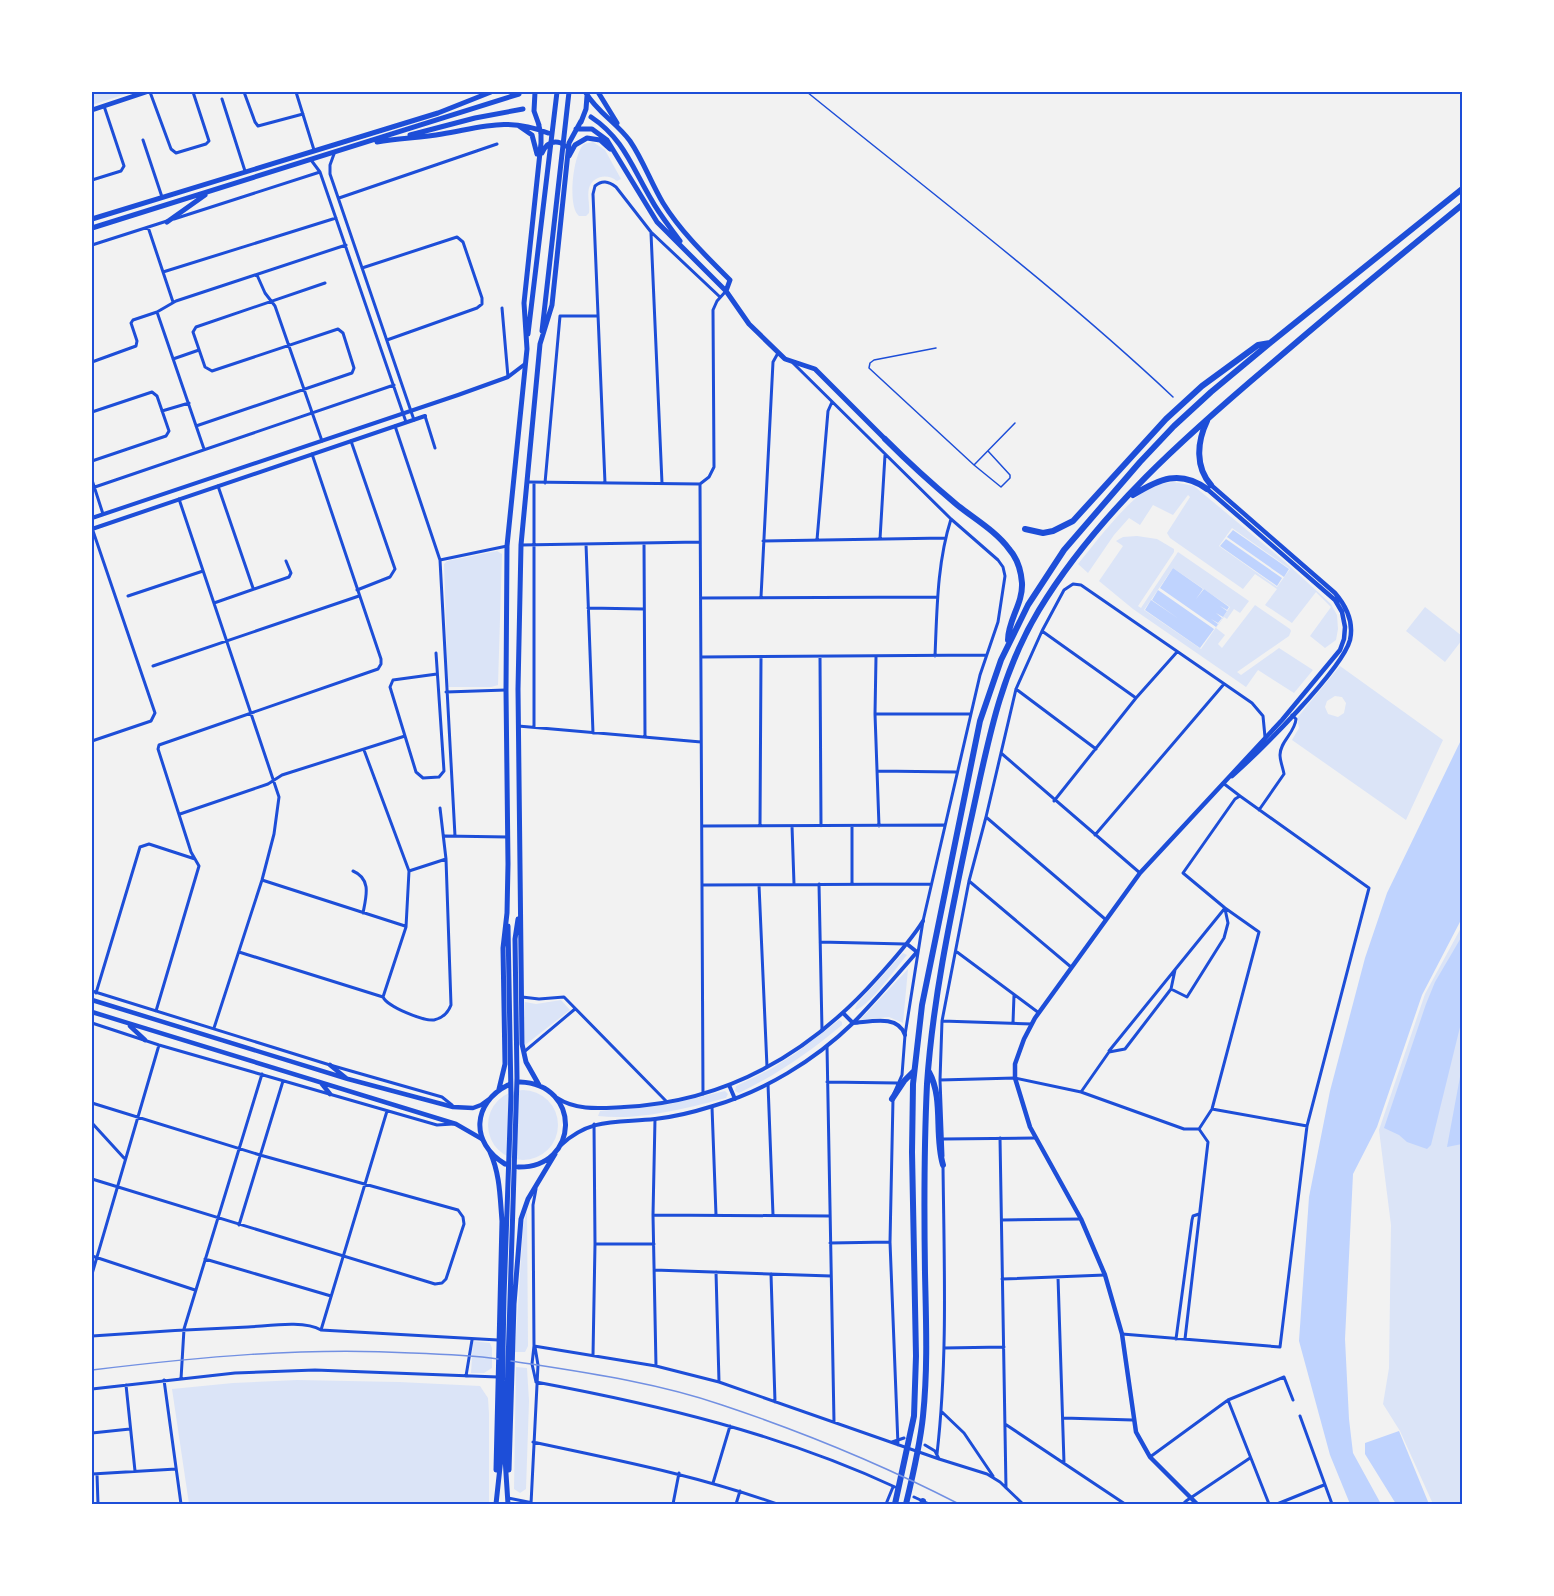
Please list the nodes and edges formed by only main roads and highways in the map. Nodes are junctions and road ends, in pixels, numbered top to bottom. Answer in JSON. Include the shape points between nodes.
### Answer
{"nodes":[{"id":1,"x":148,"y":92,"type":"edge"},
{"id":2,"x":480,"y":92,"type":"edge"},
{"id":3,"x":491,"y":92,"type":"edge"},
{"id":4,"x":535,"y":92,"type":"edge"},
{"id":5,"x":557,"y":92,"type":"edge"},
{"id":6,"x":569,"y":92,"type":"edge"},
{"id":7,"x":586,"y":92,"type":"edge"},
{"id":8,"x":598,"y":92,"type":"edge"},
{"id":9,"x":519,"y":94,"type":"dead end"},
{"id":10,"x":454,"y":107,"type":"junction"},
{"id":11,"x":523,"y":109,"type":"dead end"},
{"id":12,"x":92,"y":110,"type":"edge"},
{"id":13,"x":591,"y":117,"type":"dead end"},
{"id":14,"x":538,"y":122,"type":"junction"},
{"id":15,"x":512,"y":124,"type":"junction"},
{"id":16,"x":576,"y":129,"type":"junction"},
{"id":17,"x":620,"y":129,"type":"junction"},
{"id":18,"x":540,"y":130,"type":"junction"},
{"id":19,"x":548,"y":133,"type":"junction"},
{"id":20,"x":396,"y":139,"type":"junction"},
{"id":21,"x":358,"y":145,"type":"junction"},
{"id":22,"x":617,"y":157,"type":"junction"},
{"id":23,"x":567,"y":159,"type":"junction"},
{"id":24,"x":538,"y":160,"type":"junction"},
{"id":25,"x":1462,"y":189,"type":"edge"},
{"id":26,"x":214,"y":190,"type":"junction"},
{"id":27,"x":1462,"y":205,"type":"edge"},
{"id":28,"x":92,"y":219,"type":"edge"},
{"id":29,"x":167,"y":222,"type":"road end"},
{"id":30,"x":92,"y":228,"type":"edge"},
{"id":31,"x":687,"y":253,"type":"junction"},
{"id":32,"x":726,"y":291,"type":"junction"},
{"id":33,"x":540,"y":344,"type":"junction"},
{"id":34,"x":1270,"y":344,"type":"junction"},
{"id":35,"x":527,"y":349,"type":"junction"},
{"id":36,"x":1212,"y":414,"type":"junction"},
{"id":37,"x":885,"y":439,"type":"joint"},
{"id":38,"x":1209,"y":487,"type":"junction"},
{"id":39,"x":1125,"y":500,"type":"junction"},
{"id":40,"x":1026,"y":530,"type":"dead end"},
{"id":41,"x":1008,"y":643,"type":"junction"},
{"id":42,"x":1284,"y":721,"type":"junction"},
{"id":43,"x":1223,"y":783,"type":"junction"},
{"id":44,"x":507,"y":913,"type":"junction"},
{"id":45,"x":519,"y":914,"type":"junction"},
{"id":46,"x":512,"y":954,"type":"junction"},
{"id":47,"x":92,"y":1000,"type":"edge"},
{"id":48,"x":104,"y":1005,"type":"junction"},
{"id":49,"x":92,"y":1012,"type":"edge"},
{"id":50,"x":100,"y":1014,"type":"junction"},
{"id":51,"x":184,"y":1020,"type":"road end"},
{"id":52,"x":129,"y":1024,"type":"junction"},
{"id":53,"x":182,"y":1028,"type":"junction"},
{"id":54,"x":145,"y":1040,"type":"road end"},
{"id":55,"x":330,"y":1065,"type":"road end"},
{"id":56,"x":915,"y":1070,"type":"junction"},
{"id":57,"x":928,"y":1071,"type":"junction"},
{"id":58,"x":348,"y":1079,"type":"junction"},
{"id":59,"x":520,"y":1082,"type":"dead end"},
{"id":60,"x":322,"y":1084,"type":"junction"},
{"id":61,"x":508,"y":1085,"type":"dead end"},
{"id":62,"x":538,"y":1085,"type":"junction"},
{"id":63,"x":499,"y":1089,"type":"junction"},
{"id":64,"x":330,"y":1094,"type":"road end"},
{"id":65,"x":892,"y":1099,"type":"road end"},
{"id":66,"x":488,"y":1100,"type":"junction"},
{"id":67,"x":482,"y":1139,"type":"junction"},
{"id":68,"x":490,"y":1152,"type":"junction"},
{"id":69,"x":555,"y":1154,"type":"junction"},
{"id":70,"x":505,"y":1164,"type":"dead end"},
{"id":71,"x":943,"y":1165,"type":"road end"},
{"id":72,"x":518,"y":1167,"type":"dead end"},
{"id":73,"x":503,"y":1458,"type":"junction"},
{"id":74,"x":508,"y":1501,"type":"edge"},
{"id":75,"x":496,"y":1504,"type":"edge"},
{"id":76,"x":895,"y":1504,"type":"edge"},
{"id":77,"x":906,"y":1504,"type":"edge"},
{"id":78,"x":1197,"y":1504,"type":"edge"}],
"edges":[{"from":1,"to":12,"type":"main road"},
{"from":2,"to":10,"type":"main road"},
{"from":3,"to":10,"type":"main road"},
{"from":4,"to":14,"type":"main road","via":[[533,107]]},
{"from":5,"to":35,"type":"main road"},
{"from":6,"to":33,"type":"main road"},
{"from":7,"to":16,"type":"main road","via":[[587,105]]},
{"from":7,"to":17,"type":"main road"},
{"from":8,"to":17,"type":"main road"},
{"from":9,"to":21,"type":"main road"},
{"from":10,"to":28,"type":"main road"},
{"from":11,"to":20,"type":"main road"},
{"from":13,"to":31,"type":"main road","via":[[618,141]]},
{"from":14,"to":18,"type":"main road"},
{"from":14,"to":19,"type":"main road"},
{"from":15,"to":18,"type":"main road"},
{"from":15,"to":20,"type":"main road"},
{"from":15,"to":24,"type":"main road","via":[[532,135]]},
{"from":16,"to":19,"type":"main road","via":[[560,136]]},
{"from":16,"to":22,"type":"main road","via":[[596,131]]},
{"from":16,"to":23,"type":"main road"},
{"from":17,"to":32,"type":"main road","via":[[670,213],[730,280]]},
{"from":18,"to":19,"type":"main road"},
{"from":18,"to":24,"type":"main road"},
{"from":20,"to":21,"type":"main road"},
{"from":21,"to":26,"type":"main road"},
{"from":22,"to":23,"type":"main road","via":[[600,140],[587,138],[575,145]]},
{"from":22,"to":31,"type":"main road","via":[[657,222]]},
{"from":23,"to":24,"type":"main road","via":[[564,145],[552,142]]},
{"from":23,"to":33,"type":"main road","via":[[552,305]]},
{"from":24,"to":35,"type":"main road","via":[[524,303]]},
{"from":25,"to":34,"type":"highway"},
{"from":26,"to":29,"type":"main road"},
{"from":26,"to":30,"type":"main road"},
{"from":27,"to":36,"type":"highway"},
{"from":31,"to":32,"type":"main road"},
{"from":32,"to":37,"type":"main road","via":[[749,324],[778,353],[793,363],[815,369]]},
{"from":33,"to":45,"type":"main road","via":[[521,545]]},
{"from":34,"to":40,"type":"highway","via":[[1258,345],[1202,386],[1166,419],[1072,521],[1043,533]]},
{"from":34,"to":41,"type":"highway","via":[[1211,392],[1140,462],[1064,550]]},
{"from":35,"to":44,"type":"main road","via":[[507,546]]},
{"from":36,"to":38,"type":"highway","via":[[1199,451]]},
{"from":36,"to":39,"type":"highway"},
{"from":37,"to":41,"type":"highway","via":[[927,480],[1002,540],[1014,555],[1021,573],[1022,593]]},
{"from":38,"to":39,"type":"highway","via":[[1189,479],[1167,479]]},
{"from":38,"to":42,"type":"main road","via":[[1331,596],[1343,615],[1345,633],[1340,650]]},
{"from":38,"to":42,"type":"main road","via":[[1335,593],[1349,615],[1351,629],[1346,650]]},
{"from":39,"to":57,"type":"highway","via":[[1056,583],[1036,614],[1009,672],[991,728],[959,876],[933,1012]]},
{"from":41,"to":56,"type":"highway","via":[[980,722],[964,793],[922,1005]]},
{"from":42,"to":43,"type":"main road"},
{"from":42,"to":43,"type":"main road"},
{"from":43,"to":78,"type":"main road","via":[[1140,873],[1071,967],[1032,1024],[1018,1052],[1015,1078],[1035,1138],[1081,1220],[1105,1275],[1122,1334],[1136,1432],[1150,1457]]},
{"from":44,"to":46,"type":"main road"},
{"from":44,"to":63,"type":"main road","via":[[502,958],[504,1064]]},
{"from":45,"to":46,"type":"main road"},
{"from":45,"to":62,"type":"main road","via":[[523,1052]]},
{"from":46,"to":73,"type":"main road","via":[[517,1078]]},
{"from":47,"to":48,"type":"main road"},
{"from":48,"to":50,"type":"main road"},
{"from":48,"to":53,"type":"main road"},
{"from":49,"to":50,"type":"main road"},
{"from":50,"to":52,"type":"main road"},
{"from":51,"to":53,"type":"main road"},
{"from":52,"to":54,"type":"main road"},
{"from":52,"to":60,"type":"main road"},
{"from":53,"to":58,"type":"main road"},
{"from":55,"to":58,"type":"main road"},
{"from":56,"to":65,"type":"highway"},
{"from":56,"to":76,"type":"highway","via":[[914,1416]]},
{"from":57,"to":71,"type":"highway","via":[[936,1093],[937,1138]]},
{"from":57,"to":77,"type":"highway","via":[[924,1151],[927,1355],[923,1416]]},
{"from":58,"to":66,"type":"main road","via":[[453,1107],[480,1106]]},
{"from":59,"to":62,"type":"main road"},
{"from":60,"to":64,"type":"main road"},
{"from":60,"to":67,"type":"main road","via":[[456,1124]]},
{"from":61,"to":63,"type":"main road"},
{"from":62,"to":69,"type":"main road","via":[[556,1097],[563,1108],[565,1133]]},
{"from":63,"to":66,"type":"main road"},
{"from":66,"to":67,"type":"main road","via":[[481,1114]]},
{"from":67,"to":68,"type":"main road"},
{"from":68,"to":70,"type":"main road"},
{"from":68,"to":75,"type":"main road","via":[[500,1190],[502,1221]]},
{"from":69,"to":72,"type":"main road","via":[[538,1165]]},
{"from":69,"to":74,"type":"main road","via":[[528,1199],[521,1219],[513,1327]]},
{"from":73,"to":74,"type":"main road"},
{"from":73,"to":75,"type":"main road"}]}
